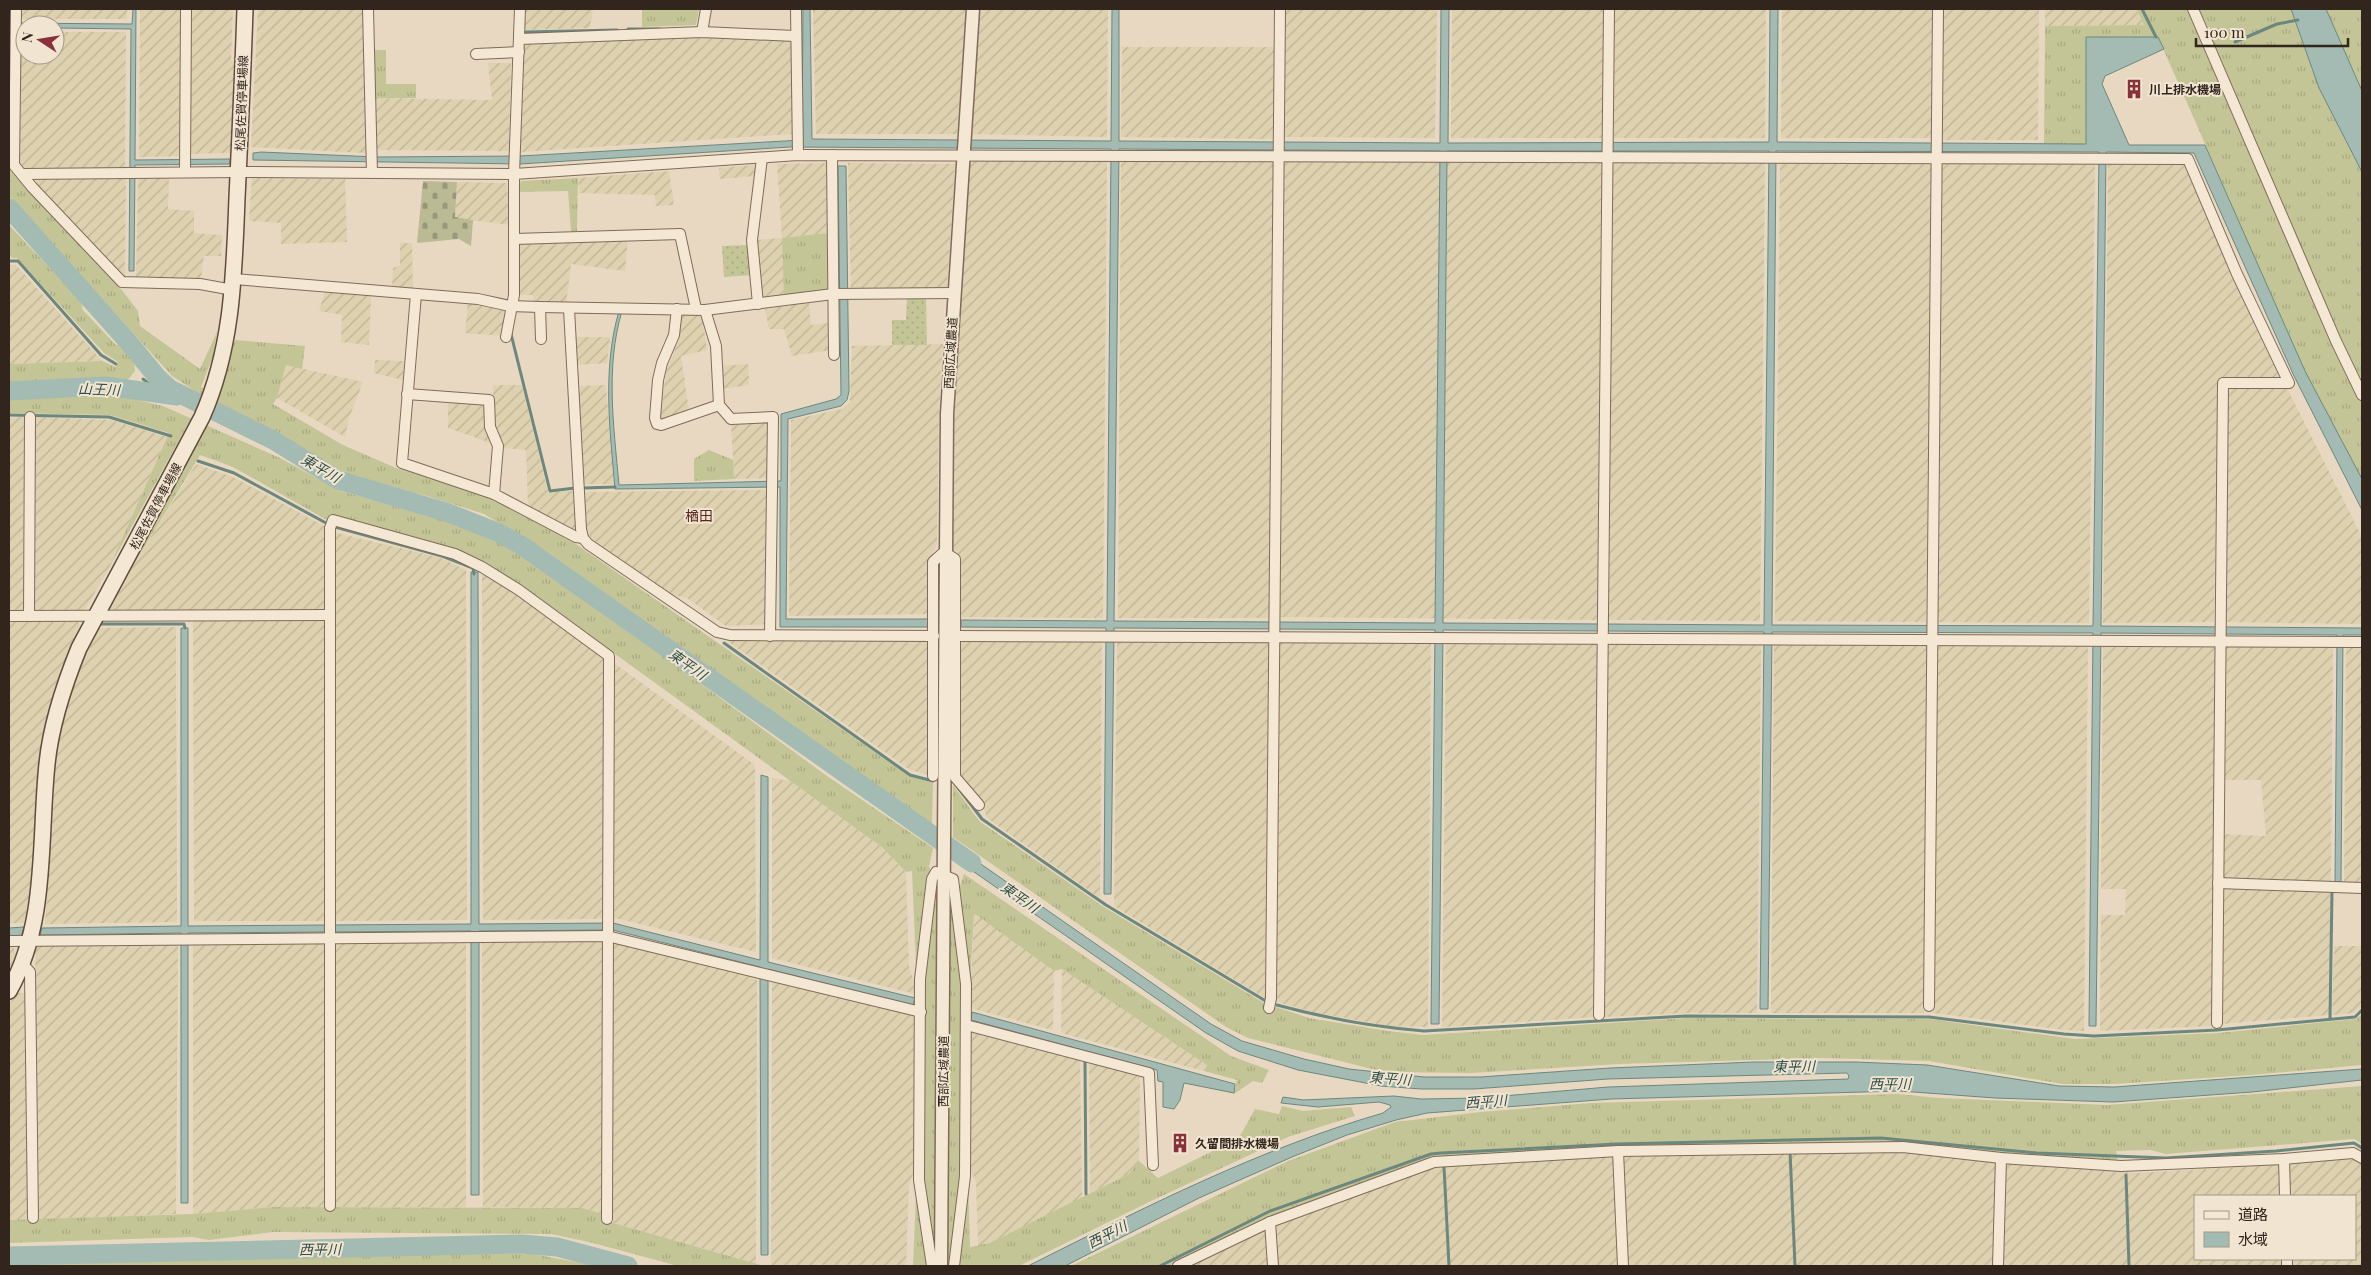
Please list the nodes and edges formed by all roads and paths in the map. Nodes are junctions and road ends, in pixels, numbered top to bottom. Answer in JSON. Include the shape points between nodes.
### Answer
{"nodes":[{"id":1,"x":16,"y":9,"type":"edge"},
{"id":2,"x":186,"y":9,"type":"edge"},
{"id":3,"x":245,"y":9,"type":"edge"},
{"id":4,"x":368,"y":9,"type":"edge"},
{"id":5,"x":520,"y":9,"type":"edge"},
{"id":6,"x":706,"y":9,"type":"edge"},
{"id":7,"x":796,"y":9,"type":"edge"},
{"id":8,"x":973,"y":9,"type":"edge"},
{"id":9,"x":1280,"y":9,"type":"edge"},
{"id":10,"x":1609,"y":9,"type":"edge"},
{"id":11,"x":1938,"y":9,"type":"edge"},
{"id":12,"x":2193,"y":9,"type":"edge"},
{"id":13,"x":702,"y":32,"type":"junction"},
{"id":14,"x":796,"y":36,"type":"junction"},
{"id":15,"x":520,"y":39,"type":"junction"},
{"id":16,"x":519,"y":52,"type":"junction"},
{"id":17,"x":476,"y":54,"type":"dead end"},
{"id":18,"x":798,"y":153,"type":"junction"},
{"id":19,"x":832,"y":155,"type":"junction"},
{"id":20,"x":964,"y":155,"type":"junction"},
{"id":21,"x":1278,"y":155,"type":"junction"},
{"id":22,"x":1608,"y":157,"type":"junction"},
{"id":23,"x":762,"y":158,"type":"junction"},
{"id":24,"x":1938,"y":158,"type":"junction"},
{"id":25,"x":11,"y":162,"type":"edge"},
{"id":26,"x":185,"y":165,"type":"junction"},
{"id":27,"x":372,"y":170,"type":"junction"},
{"id":28,"x":514,"y":171,"type":"junction"},
{"id":29,"x":238,"y":172,"type":"junction"},
{"id":30,"x":23,"y":174,"type":"junction"},
{"id":31,"x":514,"y":239,"type":"junction"},
{"id":32,"x":234,"y":284,"type":"junction"},
{"id":33,"x":954,"y":293,"type":"junction"},
{"id":34,"x":416,"y":294,"type":"junction"},
{"id":35,"x":835,"y":294,"type":"junction"},
{"id":36,"x":758,"y":304,"type":"junction"},
{"id":37,"x":510,"y":306,"type":"junction"},
{"id":38,"x":540,"y":308,"type":"junction"},
{"id":39,"x":569,"y":309,"type":"junction"},
{"id":40,"x":677,"y":309,"type":"junction"},
{"id":41,"x":701,"y":309,"type":"junction"},
{"id":42,"x":506,"y":337,"type":"dead end"},
{"id":43,"x":541,"y":339,"type":"dead end"},
{"id":44,"x":834,"y":355,"type":"dead end"},
{"id":45,"x":407,"y":394,"type":"junction"},
{"id":46,"x":2362,"y":395,"type":"edge"},
{"id":47,"x":719,"y":405,"type":"junction"},
{"id":48,"x":30,"y":417,"type":"dead end"},
{"id":49,"x":494,"y":494,"type":"junction"},
{"id":50,"x":583,"y":538,"type":"junction"},
{"id":51,"x":944,"y":552,"type":"junction"},
{"id":52,"x":330,"y":615,"type":"junction"},
{"id":53,"x":9,"y":616,"type":"edge"},
{"id":54,"x":29,"y":616,"type":"junction"},
{"id":55,"x":96,"y":616,"type":"junction"},
{"id":56,"x":1274,"y":634,"type":"junction"},
{"id":57,"x":770,"y":636,"type":"junction"},
{"id":58,"x":934,"y":636,"type":"junction"},
{"id":59,"x":955,"y":636,"type":"junction"},
{"id":60,"x":1603,"y":636,"type":"junction"},
{"id":61,"x":1931,"y":638,"type":"junction"},
{"id":62,"x":2219,"y":640,"type":"junction"},
{"id":63,"x":2362,"y":642,"type":"edge"},
{"id":64,"x":933,"y":776,"type":"dead end"},
{"id":65,"x":978,"y":805,"type":"dead end"},
{"id":66,"x":943,"y":875,"type":"junction"},
{"id":67,"x":2218,"y":883,"type":"junction"},
{"id":68,"x":2362,"y":888,"type":"edge"},
{"id":69,"x":607,"y":936,"type":"junction"},
{"id":70,"x":330,"y":938,"type":"junction"},
{"id":71,"x":9,"y":941,"type":"edge"},
{"id":72,"x":30,"y":941,"type":"junction"},
{"id":73,"x":22,"y":963,"type":"junction"},
{"id":74,"x":9,"y":991,"type":"edge"},
{"id":75,"x":1929,"y":1006,"type":"dead end"},
{"id":76,"x":1269,"y":1008,"type":"dead end"},
{"id":77,"x":920,"y":1012,"type":"junction"},
{"id":78,"x":1600,"y":1016,"type":"dead end"},
{"id":79,"x":2217,"y":1024,"type":"dead end"},
{"id":80,"x":966,"y":1025,"type":"junction"},
{"id":81,"x":1618,"y":1151,"type":"junction"},
{"id":82,"x":2001,"y":1158,"type":"junction"},
{"id":83,"x":2362,"y":1158,"type":"edge"},
{"id":84,"x":2284,"y":1159,"type":"junction"},
{"id":85,"x":1153,"y":1165,"type":"dead end"},
{"id":86,"x":2285,"y":1195,"type":"edge"},
{"id":87,"x":330,"y":1206,"type":"dead end"},
{"id":88,"x":33,"y":1218,"type":"dead end"},
{"id":89,"x":607,"y":1219,"type":"dead end"},
{"id":90,"x":1270,"y":1222,"type":"junction"},
{"id":91,"x":932,"y":1266,"type":"edge"},
{"id":92,"x":941,"y":1266,"type":"edge"},
{"id":93,"x":954,"y":1266,"type":"edge"},
{"id":94,"x":1178,"y":1266,"type":"edge"},
{"id":95,"x":1273,"y":1266,"type":"edge"},
{"id":96,"x":1623,"y":1266,"type":"edge"},
{"id":97,"x":1998,"y":1266,"type":"edge"}],
"edges":[{"from":1,"to":25,"type":"street"},
{"from":2,"to":26,"type":"street"},
{"from":3,"to":29,"type":"main road","name":"松尾佐賀停車場線"},
{"from":4,"to":27,"type":"street"},
{"from":5,"to":15,"type":"street"},
{"from":6,"to":13,"type":"street"},
{"from":7,"to":14,"type":"street"},
{"from":8,"to":20,"type":"street","name":"西部広域農道"},
{"from":9,"to":21,"type":"street"},
{"from":10,"to":22,"type":"street"},
{"from":11,"to":24,"type":"street"},
{"from":12,"to":46,"type":"street"},
{"from":13,"to":14,"type":"street"},
{"from":13,"to":15,"type":"street"},
{"from":14,"to":18,"type":"street"},
{"from":15,"to":16,"type":"street"},
{"from":16,"to":17,"type":"street"},
{"from":16,"to":28,"type":"street"},
{"from":18,"to":19,"type":"street"},
{"from":18,"to":23,"type":"street"},
{"from":19,"to":20,"type":"street"},
{"from":19,"to":35,"type":"street"},
{"from":20,"to":21,"type":"street"},
{"from":20,"to":33,"type":"street","name":"西部広域農道"},
{"from":21,"to":22,"type":"street"},
{"from":21,"to":56,"type":"street"},
{"from":22,"to":24,"type":"street"},
{"from":22,"to":60,"type":"street"},
{"from":23,"to":28,"type":"street"},
{"from":23,"to":36,"type":"street","via":[[752,240]]},
{"from":24,"to":61,"type":"street"},
{"from":24,"to":62,"type":"street","via":[[2188,159],[2237,274],[2289,383],[2223,383]]},
{"from":25,"to":30,"type":"street"},
{"from":26,"to":29,"type":"street"},
{"from":26,"to":30,"type":"street","via":[[132,173]]},
{"from":27,"to":28,"type":"street"},
{"from":27,"to":29,"type":"street"},
{"from":28,"to":31,"type":"street"},
{"from":29,"to":32,"type":"main road","name":"松尾佐賀停車場線"},
{"from":30,"to":32,"type":"street","via":[[122,282]]},
{"from":31,"to":37,"type":"street","via":[[514,295]]},
{"from":31,"to":41,"type":"street","via":[[680,234]]},
{"from":32,"to":34,"type":"street"},
{"from":32,"to":55,"type":"main road","name":"松尾佐賀停車場線","via":[[228,334],[214,389],[195,432]]},
{"from":33,"to":35,"type":"street"},
{"from":33,"to":51,"type":"street","name":"西部広域農道","via":[[946,414]]},
{"from":34,"to":37,"type":"street","via":[[478,299]]},
{"from":34,"to":45,"type":"street"},
{"from":35,"to":36,"type":"street"},
{"from":35,"to":44,"type":"street"},
{"from":36,"to":41,"type":"street"},
{"from":37,"to":38,"type":"street"},
{"from":37,"to":42,"type":"street"},
{"from":38,"to":39,"type":"street"},
{"from":38,"to":43,"type":"street"},
{"from":39,"to":40,"type":"street"},
{"from":39,"to":50,"type":"street"},
{"from":40,"to":41,"type":"street"},
{"from":40,"to":47,"type":"street","via":[[674,335],[658,380],[657,424]]},
{"from":41,"to":47,"type":"street","via":[[716,346]]},
{"from":45,"to":49,"type":"street","via":[[402,462]]},
{"from":45,"to":49,"type":"street","via":[[489,400],[490,427],[498,446]]},
{"from":47,"to":57,"type":"street","via":[[731,419],[774,417]]},
{"from":48,"to":54,"type":"street"},
{"from":49,"to":50,"type":"street"},
{"from":50,"to":57,"type":"street","via":[[717,632],[730,636]]},
{"from":51,"to":58,"type":"street","via":[[933,562]]},
{"from":51,"to":59,"type":"street","via":[[955,559]]},
{"from":51,"to":66,"type":"street","name":"西部広域農道"},
{"from":52,"to":55,"type":"street"},
{"from":52,"to":69,"type":"street","via":[[330,528],[334,520],[338,520],[455,554],[482,567],[520,590],[608,656]]},
{"from":52,"to":70,"type":"street"},
{"from":53,"to":54,"type":"street"},
{"from":54,"to":55,"type":"street"},
{"from":55,"to":72,"type":"main road","name":"松尾佐賀停車場線","via":[[64,686],[53,726],[47,764],[37,908]]},
{"from":56,"to":59,"type":"street"},
{"from":56,"to":60,"type":"street"},
{"from":56,"to":76,"type":"street"},
{"from":57,"to":58,"type":"street"},
{"from":58,"to":64,"type":"street"},
{"from":59,"to":65,"type":"street","via":[[955,777]]},
{"from":60,"to":61,"type":"street"},
{"from":60,"to":78,"type":"street"},
{"from":61,"to":62,"type":"street","via":[[2090,642]]},
{"from":61,"to":75,"type":"street"},
{"from":62,"to":63,"type":"street"},
{"from":62,"to":67,"type":"street"},
{"from":66,"to":77,"type":"street","via":[[936,872],[932,879],[920,979]]},
{"from":66,"to":80,"type":"street","via":[[953,879],[966,984]]},
{"from":66,"to":92,"type":"street","name":"西部広域農道"},
{"from":67,"to":68,"type":"street"},
{"from":67,"to":79,"type":"street"},
{"from":69,"to":70,"type":"street"},
{"from":69,"to":77,"type":"street"},
{"from":69,"to":89,"type":"street"},
{"from":70,"to":72,"type":"street"},
{"from":70,"to":87,"type":"street"},
{"from":71,"to":72,"type":"street"},
{"from":72,"to":73,"type":"main road","name":"松尾佐賀停車場線"},
{"from":73,"to":74,"type":"main road","name":"松尾佐賀停車場線"},
{"from":73,"to":88,"type":"street","via":[[30,972]]},
{"from":77,"to":91,"type":"street","via":[[919,1180]]},
{"from":80,"to":85,"type":"street","via":[[1149,1073]]},
{"from":80,"to":93,"type":"street","via":[[965,1176]]},
{"from":81,"to":82,"type":"street","via":[[1903,1147]]},
{"from":81,"to":90,"type":"street","via":[[1434,1162]]},
{"from":81,"to":96,"type":"street"},
{"from":82,"to":84,"type":"street","via":[[2120,1166]]},
{"from":82,"to":97,"type":"street"},
{"from":83,"to":84,"type":"street","via":[[2353,1153]]},
{"from":84,"to":86,"type":"street"},
{"from":90,"to":94,"type":"street"},
{"from":90,"to":95,"type":"street"}]}
